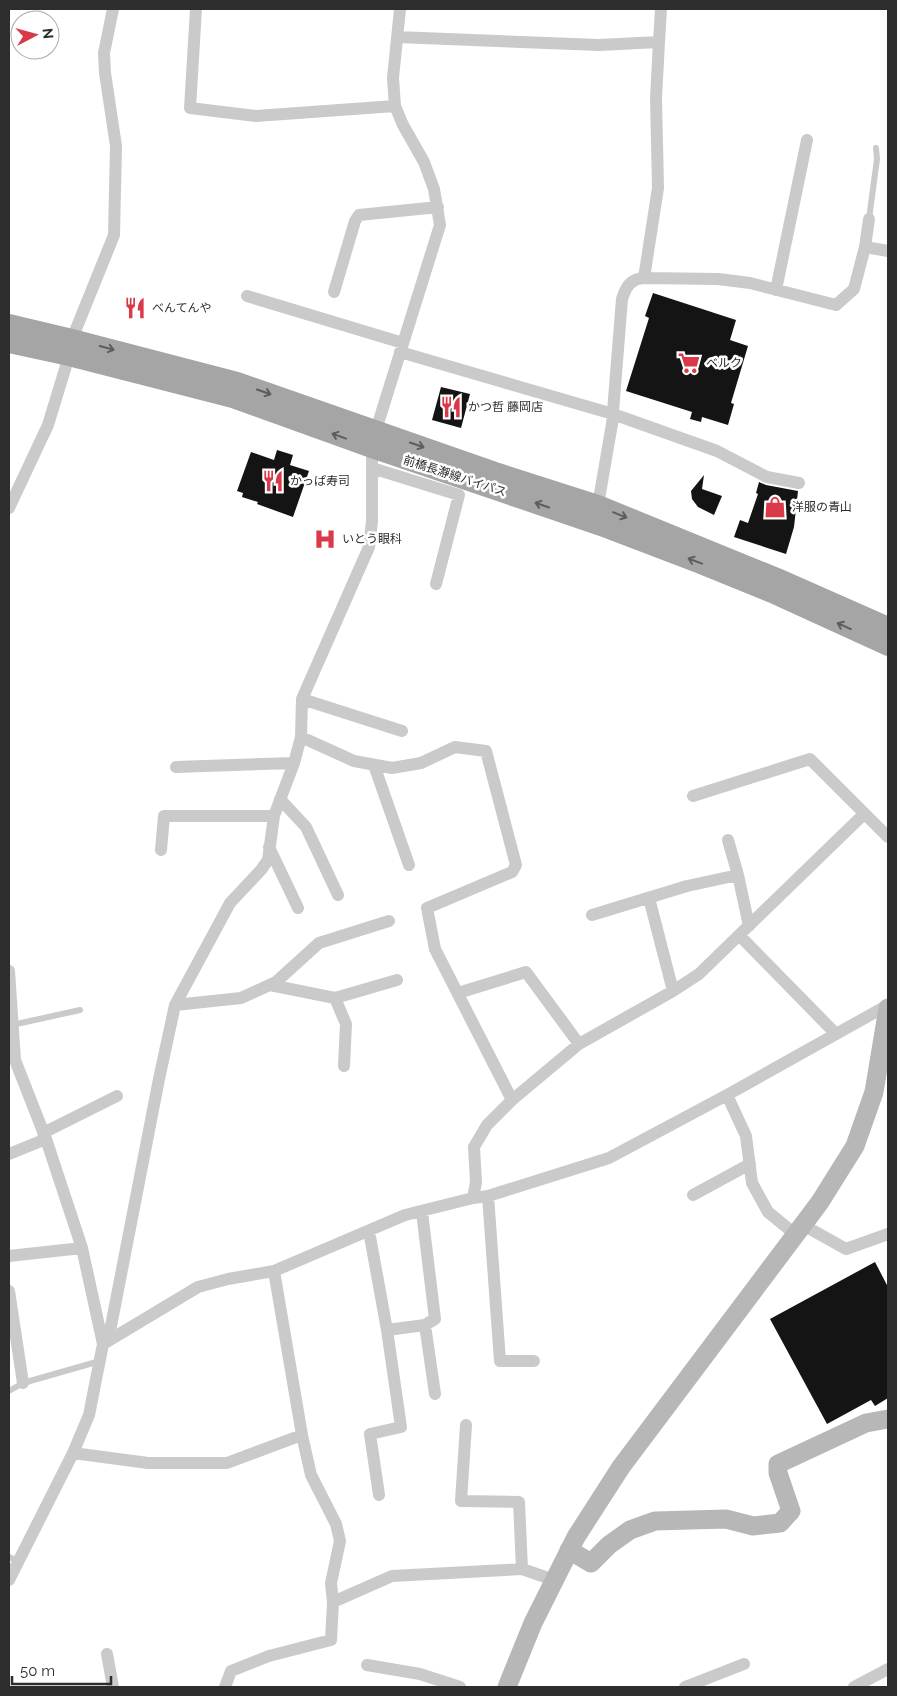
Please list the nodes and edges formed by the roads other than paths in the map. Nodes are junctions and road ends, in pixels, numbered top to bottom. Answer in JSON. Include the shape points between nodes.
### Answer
{"nodes":[{"id":1,"x":113,"y":9,"type":"edge"},
{"id":2,"x":196,"y":9,"type":"edge"},
{"id":3,"x":400,"y":9,"type":"edge"},
{"id":4,"x":661,"y":9,"type":"edge"},
{"id":5,"x":397,"y":37,"type":"junction"},
{"id":6,"x":659,"y":42,"type":"junction"},
{"id":7,"x":395,"y":106,"type":"junction"},
{"id":8,"x":807,"y":140,"type":"dead end"},
{"id":9,"x":876,"y":148,"type":"dead end"},
{"id":10,"x":438,"y":207,"type":"junction"},
{"id":11,"x":869,"y":219,"type":"joint"},
{"id":12,"x":865,"y":248,"type":"junction"},
{"id":13,"x":888,"y":251,"type":"edge"},
{"id":14,"x":644,"y":278,"type":"junction"},
{"id":15,"x":776,"y":290,"type":"junction"},
{"id":16,"x":334,"y":292,"type":"dead end"},
{"id":17,"x":247,"y":296,"type":"dead end"},
{"id":18,"x":9,"y":324,"type":"edge"},
{"id":19,"x":9,"y":343,"type":"edge"},
{"id":20,"x":71,"y":347,"type":"junction"},
{"id":21,"x":402,"y":348,"type":"junction"},
{"id":22,"x":613,"y":414,"type":"junction"},
{"id":23,"x":373,"y":449,"type":"junction"},
{"id":24,"x":799,"y":483,"type":"dead end"},
{"id":25,"x":598,"y":505,"type":"junction"},
{"id":26,"x":9,"y":508,"type":"edge"},
{"id":27,"x":436,"y":584,"type":"dead end"},
{"id":28,"x":888,"y":626,"type":"edge"},
{"id":29,"x":888,"y":646,"type":"edge"},
{"id":30,"x":302,"y":699,"type":"junction"},
{"id":31,"x":402,"y":731,"type":"dead end"},
{"id":32,"x":301,"y":737,"type":"junction"},
{"id":33,"x":294,"y":763,"type":"junction"},
{"id":34,"x":374,"y":765,"type":"junction"},
{"id":35,"x":176,"y":767,"type":"dead end"},
{"id":36,"x":693,"y":796,"type":"dead end"},
{"id":37,"x":280,"y":799,"type":"junction"},
{"id":38,"x":864,"y":814,"type":"junction"},
{"id":39,"x":274,"y":816,"type":"junction"},
{"id":40,"x":888,"y":836,"type":"edge"},
{"id":41,"x":728,"y":840,"type":"dead end"},
{"id":42,"x":269,"y":847,"type":"junction"},
{"id":43,"x":161,"y":850,"type":"dead end"},
{"id":44,"x":410,"y":865,"type":"dead end"},
{"id":45,"x":738,"y":874,"type":"junction"},
{"id":46,"x":338,"y":895,"type":"dead end"},
{"id":47,"x":649,"y":898,"type":"junction"},
{"id":48,"x":298,"y":908,"type":"dead end"},
{"id":49,"x":592,"y":915,"type":"dead end"},
{"id":50,"x":389,"y":921,"type":"dead end"},
{"id":51,"x":749,"y":926,"type":"junction"},
{"id":52,"x":739,"y":935,"type":"junction"},
{"id":53,"x":9,"y":971,"type":"edge"},
{"id":54,"x":397,"y":980,"type":"dead end"},
{"id":55,"x":270,"y":985,"type":"junction"},
{"id":56,"x":672,"y":991,"type":"junction"},
{"id":57,"x":458,"y":993,"type":"junction"},
{"id":58,"x":335,"y":998,"type":"junction"},
{"id":59,"x":175,"y":1005,"type":"junction"},
{"id":60,"x":888,"y":1007,"type":"edge"},
{"id":61,"x":80,"y":1010,"type":"dead end"},
{"id":62,"x":11,"y":1032,"type":"edge"},
{"id":63,"x":836,"y":1034,"type":"junction"},
{"id":64,"x":579,"y":1044,"type":"junction"},
{"id":65,"x":344,"y":1066,"type":"dead end"},
{"id":66,"x":727,"y":1095,"type":"junction"},
{"id":67,"x":117,"y":1096,"type":"dead end"},
{"id":68,"x":512,"y":1100,"type":"junction"},
{"id":69,"x":44,"y":1136,"type":"junction"},
{"id":70,"x":9,"y":1154,"type":"edge"},
{"id":71,"x":750,"y":1164,"type":"junction"},
{"id":72,"x":693,"y":1195,"type":"dead end"},
{"id":73,"x":488,"y":1196,"type":"junction"},
{"id":74,"x":473,"y":1198,"type":"junction"},
{"id":75,"x":422,"y":1212,"type":"junction"},
{"id":76,"x":369,"y":1230,"type":"junction"},
{"id":77,"x":799,"y":1230,"type":"junction"},
{"id":78,"x":888,"y":1234,"type":"edge"},
{"id":79,"x":82,"y":1248,"type":"junction"},
{"id":80,"x":9,"y":1256,"type":"edge"},
{"id":81,"x":274,"y":1271,"type":"junction"},
{"id":82,"x":9,"y":1291,"type":"edge"},
{"id":83,"x":425,"y":1325,"type":"junction"},
{"id":84,"x":387,"y":1330,"type":"junction"},
{"id":85,"x":103,"y":1344,"type":"junction"},
{"id":86,"x":100,"y":1361,"type":"junction"},
{"id":87,"x":534,"y":1361,"type":"dead end"},
{"id":88,"x":23,"y":1383,"type":"junction"},
{"id":89,"x":9,"y":1391,"type":"edge"},
{"id":90,"x":435,"y":1394,"type":"dead end"},
{"id":91,"x":888,"y":1419,"type":"edge"},
{"id":92,"x":466,"y":1425,"type":"dead end"},
{"id":93,"x":302,"y":1435,"type":"junction"},
{"id":94,"x":73,"y":1453,"type":"junction"},
{"id":95,"x":379,"y":1495,"type":"dead end"},
{"id":96,"x":569,"y":1550,"type":"junction"},
{"id":97,"x":14,"y":1559,"type":"edge"},
{"id":98,"x":522,"y":1569,"type":"junction"},
{"id":99,"x":9,"y":1580,"type":"edge"},
{"id":100,"x":554,"y":1580,"type":"junction"},
{"id":101,"x":333,"y":1602,"type":"junction"},
{"id":102,"x":107,"y":1654,"type":"dead end"},
{"id":103,"x":744,"y":1664,"type":"dead end"},
{"id":104,"x":367,"y":1665,"type":"dead end"},
{"id":105,"x":888,"y":1669,"type":"edge"},
{"id":106,"x":113,"y":1687,"type":"edge"},
{"id":107,"x":225,"y":1687,"type":"edge"},
{"id":108,"x":460,"y":1687,"type":"edge"},
{"id":109,"x":507,"y":1687,"type":"edge"},
{"id":110,"x":685,"y":1687,"type":"edge"},
{"id":111,"x":854,"y":1687,"type":"edge"}],
"edges":[{"from":1,"to":20,"type":"street","via":[[104,53],[116,146],[114,235]]},
{"from":2,"to":7,"type":"street","via":[[190,108],[256,116]]},
{"from":3,"to":5,"type":"street"},
{"from":4,"to":6,"type":"street"},
{"from":5,"to":6,"type":"street","via":[[599,45]]},
{"from":5,"to":7,"type":"street","via":[[393,78]]},
{"from":6,"to":14,"type":"street","via":[[656,98],[658,188]]},
{"from":7,"to":10,"type":"street","via":[[424,162]]},
{"from":8,"to":15,"type":"street"},
{"from":9,"to":11,"type":"lane"},
{"from":10,"to":16,"type":"street","via":[[359,215]]},
{"from":10,"to":21,"type":"street","via":[[440,226]]},
{"from":11,"to":12,"type":"street"},
{"from":12,"to":13,"type":"street"},
{"from":12,"to":15,"type":"street","via":[[854,289],[836,305]]},
{"from":14,"to":15,"type":"street","via":[[718,278]]},
{"from":14,"to":22,"type":"street","via":[[627,285],[622,299]]},
{"from":17,"to":21,"type":"street"},
{"from":18,"to":20,"type":"main road","name":"前橋長瀞線バイパス"},
{"from":19,"to":20,"type":"main road","name":"前橋長瀞線バイパス"},
{"from":20,"to":23,"type":"main road","name":"前橋長瀞線バイパス","via":[[237,382]]},
{"from":20,"to":26,"type":"street","via":[[48,425]]},
{"from":21,"to":22,"type":"street"},
{"from":21,"to":23,"type":"street"},
{"from":22,"to":24,"type":"street","via":[[716,452],[767,477]]},
{"from":22,"to":25,"type":"street"},
{"from":23,"to":25,"type":"main road","name":"前橋長瀞線バイパス","one_way":true,"via":[[495,472]]},
{"from":23,"to":27,"type":"street","via":[[459,496]]},
{"from":29,"to":23,"type":"main road","name":"前橋長瀞線バイパス","one_way":true,"via":[[698,562]]},
{"from":23,"to":30,"type":"street","via":[[369,547]]},
{"from":25,"to":28,"type":"main road","name":"前橋長瀞線バイパス","one_way":true},
{"from":30,"to":31,"type":"street"},
{"from":30,"to":32,"type":"street"},
{"from":32,"to":33,"type":"street"},
{"from":32,"to":34,"type":"street","via":[[354,761]]},
{"from":33,"to":35,"type":"street"},
{"from":33,"to":37,"type":"street"},
{"from":34,"to":44,"type":"street"},
{"from":34,"to":57,"type":"street","via":[[392,768],[421,763],[455,747],[486,750],[516,865],[512,872],[427,908],[435,949]]},
{"from":36,"to":38,"type":"street","via":[[810,759]]},
{"from":37,"to":39,"type":"street"},
{"from":37,"to":46,"type":"street","via":[[306,827]]},
{"from":38,"to":40,"type":"street"},
{"from":38,"to":51,"type":"street"},
{"from":39,"to":42,"type":"street"},
{"from":39,"to":43,"type":"street","via":[[164,816]]},
{"from":41,"to":45,"type":"street"},
{"from":42,"to":48,"type":"street"},
{"from":42,"to":59,"type":"street","via":[[268,860],[230,903]]},
{"from":45,"to":47,"type":"street"},
{"from":45,"to":51,"type":"street"},
{"from":47,"to":49,"type":"street"},
{"from":47,"to":56,"type":"street"},
{"from":50,"to":55,"type":"street","via":[[319,943]]},
{"from":51,"to":52,"type":"street"},
{"from":52,"to":56,"type":"street","via":[[699,974]]},
{"from":52,"to":63,"type":"street"},
{"from":53,"to":62,"type":"street"},
{"from":54,"to":58,"type":"street"},
{"from":55,"to":58,"type":"street"},
{"from":55,"to":59,"type":"street","via":[[241,998]]},
{"from":56,"to":64,"type":"street"},
{"from":57,"to":64,"type":"street","via":[[526,972]]},
{"from":57,"to":68,"type":"street"},
{"from":58,"to":65,"type":"street","via":[[346,1024]]},
{"from":59,"to":85,"type":"street","via":[[111,1326]]},
{"from":60,"to":63,"type":"street"},
{"from":60,"to":77,"type":"street","via":[[874,1092],[855,1146]]},
{"from":61,"to":62,"type":"lane"},
{"from":62,"to":69,"type":"street","via":[[15,1060]]},
{"from":63,"to":66,"type":"street"},
{"from":64,"to":68,"type":"street"},
{"from":66,"to":71,"type":"street","via":[[746,1136]]},
{"from":66,"to":73,"type":"street","via":[[609,1158]]},
{"from":67,"to":69,"type":"street"},
{"from":68,"to":74,"type":"street","via":[[487,1124],[474,1147],[476,1182]]},
{"from":69,"to":70,"type":"street"},
{"from":69,"to":79,"type":"street"},
{"from":71,"to":72,"type":"street"},
{"from":71,"to":77,"type":"street","via":[[752,1183],[768,1212]]},
{"from":73,"to":74,"type":"street"},
{"from":73,"to":87,"type":"street","via":[[500,1361]]},
{"from":74,"to":75,"type":"street"},
{"from":75,"to":76,"type":"street","via":[[405,1215]]},
{"from":75,"to":83,"type":"street","via":[[435,1319]]},
{"from":76,"to":81,"type":"street"},
{"from":76,"to":84,"type":"street"},
{"from":77,"to":78,"type":"street","via":[[846,1249]]},
{"from":77,"to":96,"type":"street","via":[[621,1468]]},
{"from":79,"to":80,"type":"street"},
{"from":79,"to":85,"type":"street"},
{"from":81,"to":85,"type":"street","via":[[198,1287]]},
{"from":81,"to":93,"type":"street"},
{"from":82,"to":88,"type":"street"},
{"from":83,"to":84,"type":"street"},
{"from":83,"to":90,"type":"street"},
{"from":84,"to":95,"type":"street","via":[[401,1427],[370,1434]]},
{"from":85,"to":86,"type":"street"},
{"from":86,"to":88,"type":"lane"},
{"from":86,"to":94,"type":"street","via":[[89,1415]]},
{"from":88,"to":89,"type":"lane"},
{"from":91,"to":96,"type":"street","via":[[866,1424],[778,1464],[791,1512],[780,1523],[753,1526],[726,1519],[655,1521],[630,1530],[591,1563]]},
{"from":92,"to":98,"type":"street","via":[[461,1501],[520,1502]]},
{"from":93,"to":94,"type":"street","via":[[227,1463],[148,1463]]},
{"from":93,"to":101,"type":"street","via":[[311,1475],[336,1524],[340,1541],[331,1583]]},
{"from":94,"to":97,"type":"street"},
{"from":96,"to":100,"type":"street"},
{"from":97,"to":99,"type":"street"},
{"from":98,"to":100,"type":"street"},
{"from":98,"to":101,"type":"street","via":[[392,1576]]},
{"from":100,"to":109,"type":"street"},
{"from":101,"to":107,"type":"street","via":[[331,1640],[269,1656],[231,1671]]},
{"from":102,"to":106,"type":"street"},
{"from":103,"to":110,"type":"street"},
{"from":104,"to":108,"type":"street","via":[[420,1674]]},
{"from":105,"to":111,"type":"street"}]}
